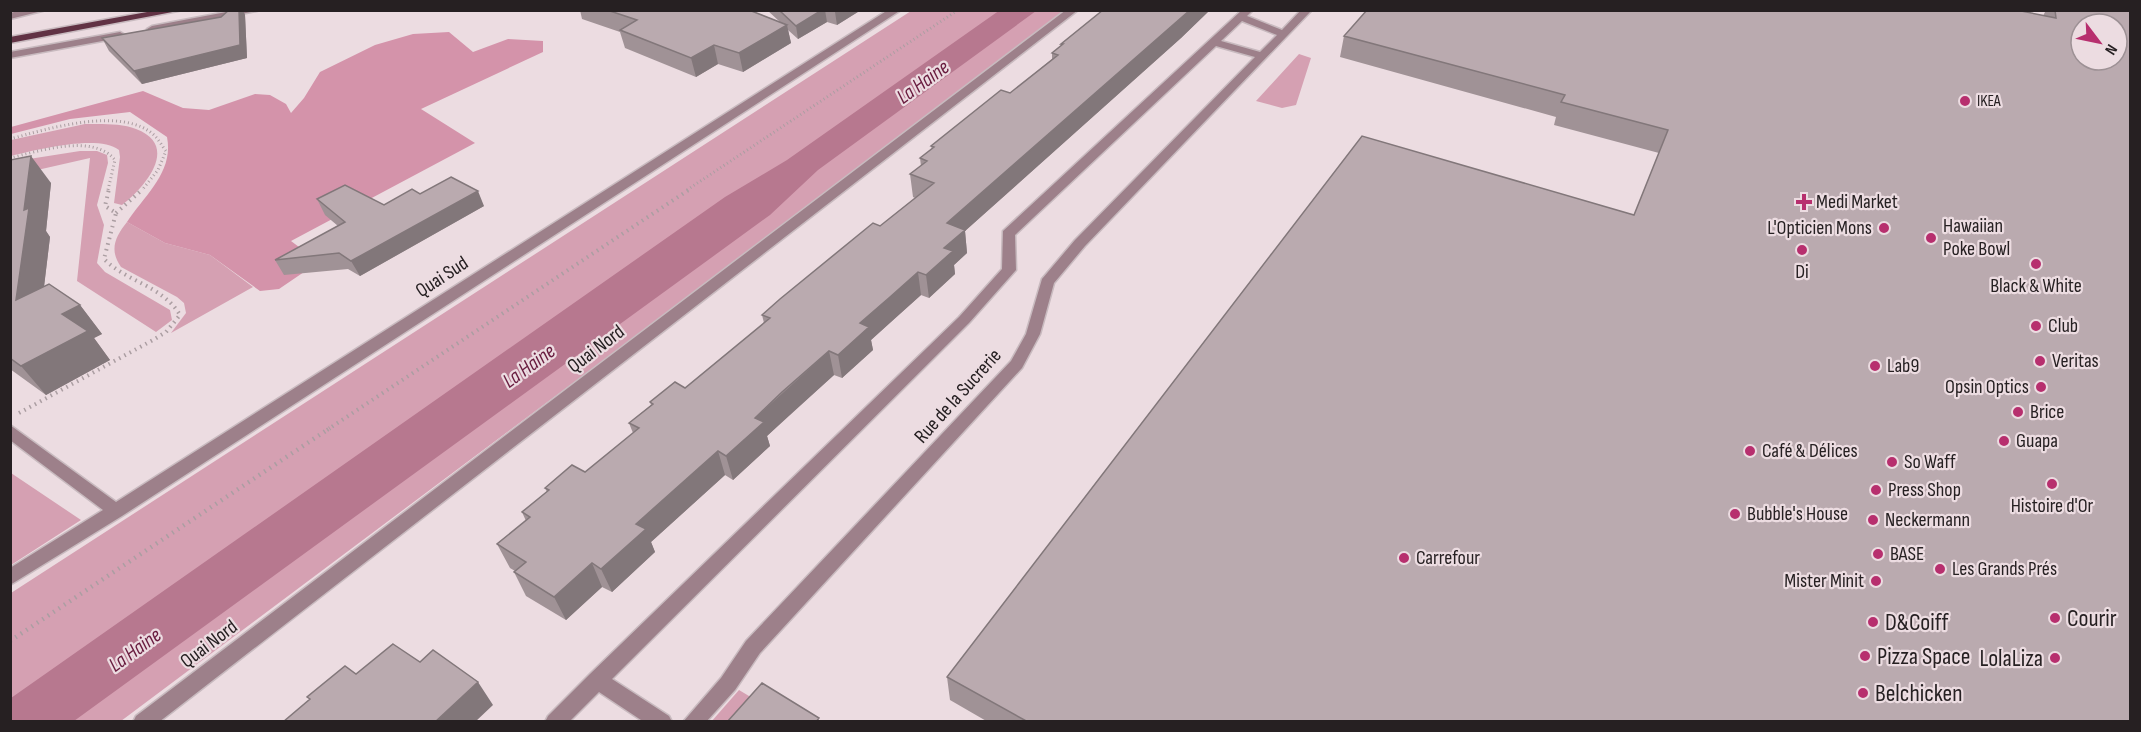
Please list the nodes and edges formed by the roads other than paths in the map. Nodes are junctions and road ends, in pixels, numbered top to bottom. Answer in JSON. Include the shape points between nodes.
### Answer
{"nodes":[{"id":1,"x":41,"y":10,"type":"edge"},
{"id":2,"x":125,"y":10,"type":"edge"},
{"id":3,"x":178,"y":10,"type":"edge"},
{"id":4,"x":256,"y":10,"type":"edge"},
{"id":5,"x":896,"y":10,"type":"edge"},
{"id":6,"x":1073,"y":10,"type":"edge"},
{"id":7,"x":1307,"y":10,"type":"edge"},
{"id":8,"x":1244,"y":14,"type":"edge"},
{"id":9,"x":10,"y":16,"type":"edge"},
{"id":10,"x":10,"y":30,"type":"edge"},
{"id":11,"x":139,"y":32,"type":"edge"},
{"id":12,"x":128,"y":34,"type":"edge"},
{"id":13,"x":1284,"y":34,"type":"junction"},
{"id":14,"x":10,"y":40,"type":"edge"},
{"id":15,"x":1214,"y":42,"type":"junction"},
{"id":16,"x":10,"y":55,"type":"edge"},
{"id":17,"x":1263,"y":56,"type":"junction"},
{"id":18,"x":10,"y":431,"type":"edge"},
{"id":19,"x":116,"y":511,"type":"junction"},
{"id":20,"x":10,"y":578,"type":"edge"},
{"id":21,"x":597,"y":680,"type":"junction"},
{"id":22,"x":143,"y":722,"type":"edge"},
{"id":23,"x":555,"y":722,"type":"edge"},
{"id":24,"x":662,"y":722,"type":"edge"},
{"id":25,"x":693,"y":722,"type":"edge"}],
"edges":[{"from":1,"to":9,"type":"street"},
{"from":2,"to":10,"type":"main road"},
{"from":3,"to":14,"type":"main road"},
{"from":4,"to":11,"type":"street"},
{"from":5,"to":19,"type":"street","name":"Quai Sud"},
{"from":6,"to":22,"type":"street","name":"Quai Nord"},
{"from":7,"to":13,"type":"street","name":"Rue de la Sucrerie"},
{"from":8,"to":13,"type":"street"},
{"from":8,"to":15,"type":"street"},
{"from":12,"to":16,"type":"street"},
{"from":13,"to":17,"type":"street","name":"Rue de la Sucrerie"},
{"from":15,"to":17,"type":"street"},
{"from":15,"to":21,"type":"street","via":[[1008,234],[1009,270],[964,320]]},
{"from":17,"to":25,"type":"street","name":"Rue de la Sucrerie","via":[[1080,243],[1047,282],[1033,334],[1017,364],[753,647],[728,684]]},
{"from":18,"to":19,"type":"street"},
{"from":19,"to":20,"type":"street","name":"Quai Sud"},
{"from":21,"to":23,"type":"street"},
{"from":21,"to":24,"type":"street"}]}
